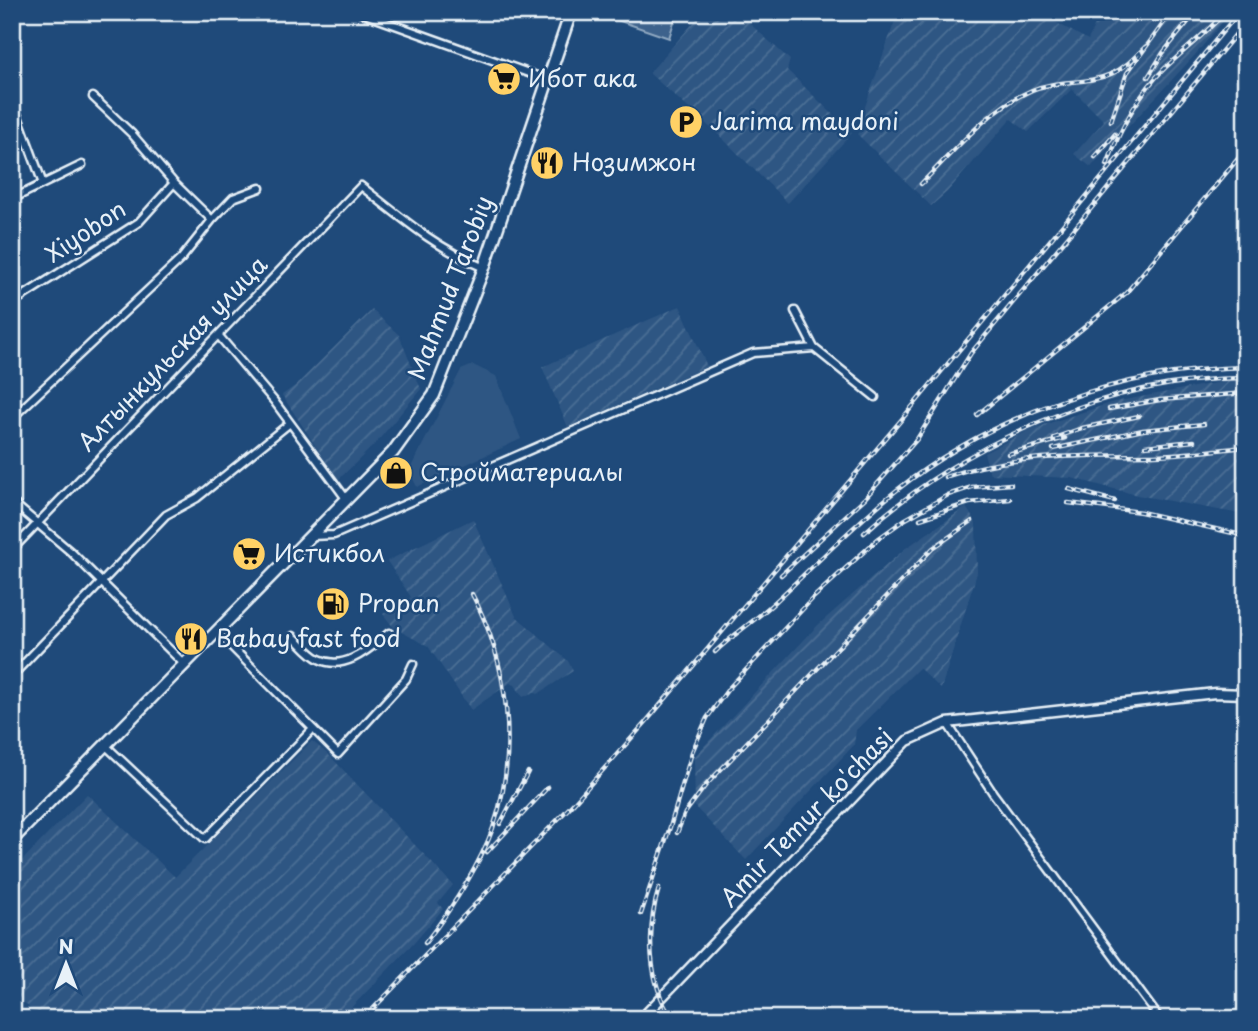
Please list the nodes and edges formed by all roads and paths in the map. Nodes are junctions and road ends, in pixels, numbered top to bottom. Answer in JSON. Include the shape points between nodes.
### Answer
{"nodes":[{"id":1,"x":359,"y":12,"type":"edge"},
{"id":2,"x":571,"y":12,"type":"edge"},
{"id":3,"x":1079,"y":12,"type":"edge"},
{"id":4,"x":1091,"y":18,"type":"dead end"},
{"id":5,"x":548,"y":80,"type":"junction"},
{"id":6,"x":93,"y":97,"type":"dead end"},
{"id":7,"x":12,"y":100,"type":"edge"},
{"id":8,"x":82,"y":165,"type":"dead end"},
{"id":9,"x":174,"y":183,"type":"junction"},
{"id":10,"x":43,"y":184,"type":"junction"},
{"id":11,"x":260,"y":188,"type":"dead end"},
{"id":12,"x":12,"y":200,"type":"edge"},
{"id":13,"x":212,"y":220,"type":"junction"},
{"id":14,"x":484,"y":268,"type":"junction"},
{"id":15,"x":12,"y":303,"type":"edge"},
{"id":16,"x":795,"y":311,"type":"dead end"},
{"id":17,"x":219,"y":336,"type":"junction"},
{"id":18,"x":814,"y":348,"type":"junction"},
{"id":19,"x":875,"y":397,"type":"dead end"},
{"id":20,"x":12,"y":418,"type":"edge"},
{"id":21,"x":290,"y":423,"type":"junction"},
{"id":22,"x":346,"y":500,"type":"junction"},
{"id":23,"x":12,"y":502,"type":"edge"},
{"id":24,"x":39,"y":524,"type":"junction"},
{"id":25,"x":313,"y":536,"type":"junction"},
{"id":26,"x":12,"y":550,"type":"edge"},
{"id":27,"x":102,"y":584,"type":"junction"},
{"id":28,"x":216,"y":631,"type":"junction"},
{"id":29,"x":389,"y":633,"type":"dead end"},
{"id":30,"x":293,"y":636,"type":"dead end"},
{"id":31,"x":184,"y":664,"type":"junction"},
{"id":32,"x":413,"y":664,"type":"dead end"},
{"id":33,"x":12,"y":676,"type":"edge"},
{"id":34,"x":1246,"y":694,"type":"edge"},
{"id":35,"x":947,"y":723,"type":"junction"},
{"id":36,"x":313,"y":729,"type":"junction"},
{"id":37,"x":105,"y":745,"type":"junction"},
{"id":38,"x":12,"y":840,"type":"edge"},
{"id":39,"x":12,"y":1013,"type":"edge"},
{"id":40,"x":18,"y":1019,"type":"edge"},
{"id":41,"x":641,"y":1019,"type":"edge"},
{"id":42,"x":1160,"y":1019,"type":"edge"}],
"edges":[{"from":1,"to":5,"type":"street"},
{"from":2,"to":5,"type":"main road","name":"Mahmud Tarobiy"},
{"from":3,"to":4,"type":"street"},
{"from":5,"to":14,"type":"main road","name":"Mahmud Tarobiy"},
{"from":6,"to":9,"type":"street"},
{"from":7,"to":10,"type":"street"},
{"from":8,"to":10,"type":"street"},
{"from":9,"to":13,"type":"street"},
{"from":9,"to":15,"type":"street","name":"Xiyobon","via":[[139,222]]},
{"from":10,"to":12,"type":"street"},
{"from":11,"to":13,"type":"street","via":[[233,198]]},
{"from":13,"to":20,"type":"street","via":[[181,259]]},
{"from":14,"to":17,"type":"street","name":"Алтынкульская улица","via":[[453,255],[362,186]]},
{"from":14,"to":22,"type":"main road","name":"Mahmud Tarobiy","via":[[434,395],[393,452]]},
{"from":16,"to":18,"type":"street"},
{"from":17,"to":21,"type":"street"},
{"from":17,"to":24,"type":"street","name":"Алтынкульская улица"},
{"from":18,"to":19,"type":"street"},
{"from":18,"to":25,"type":"street","via":[[753,353],[334,535]]},
{"from":21,"to":22,"type":"street"},
{"from":21,"to":27,"type":"street","via":[[197,498],[166,515]]},
{"from":22,"to":25,"type":"main road","name":"Mahmud Tarobiy"},
{"from":23,"to":24,"type":"street"},
{"from":24,"to":26,"type":"street","name":"Алтынкульская улица"},
{"from":24,"to":27,"type":"street"},
{"from":25,"to":28,"type":"main road","name":"Mahmud Tarobiy"},
{"from":27,"to":31,"type":"street"},
{"from":27,"to":33,"type":"street"},
{"from":28,"to":31,"type":"main road","name":"Mahmud Tarobiy"},
{"from":28,"to":36,"type":"street"},
{"from":29,"to":30,"type":"street","via":[[352,659],[334,662],[317,658]]},
{"from":31,"to":37,"type":"main road","name":"Mahmud Tarobiy"},
{"from":32,"to":36,"type":"street","via":[[406,680],[338,754]]},
{"from":34,"to":35,"type":"street","name":"Amir Temur ko'chasi","via":[[1215,693]]},
{"from":35,"to":41,"type":"street","name":"Amir Temur ko'chasi","via":[[906,741]]},
{"from":35,"to":42,"type":"street","via":[[993,793]]},
{"from":36,"to":37,"type":"street","via":[[205,839]]},
{"from":37,"to":38,"type":"main road","name":"Mahmud Tarobiy"},
{"from":39,"to":40,"type":"street"}]}
